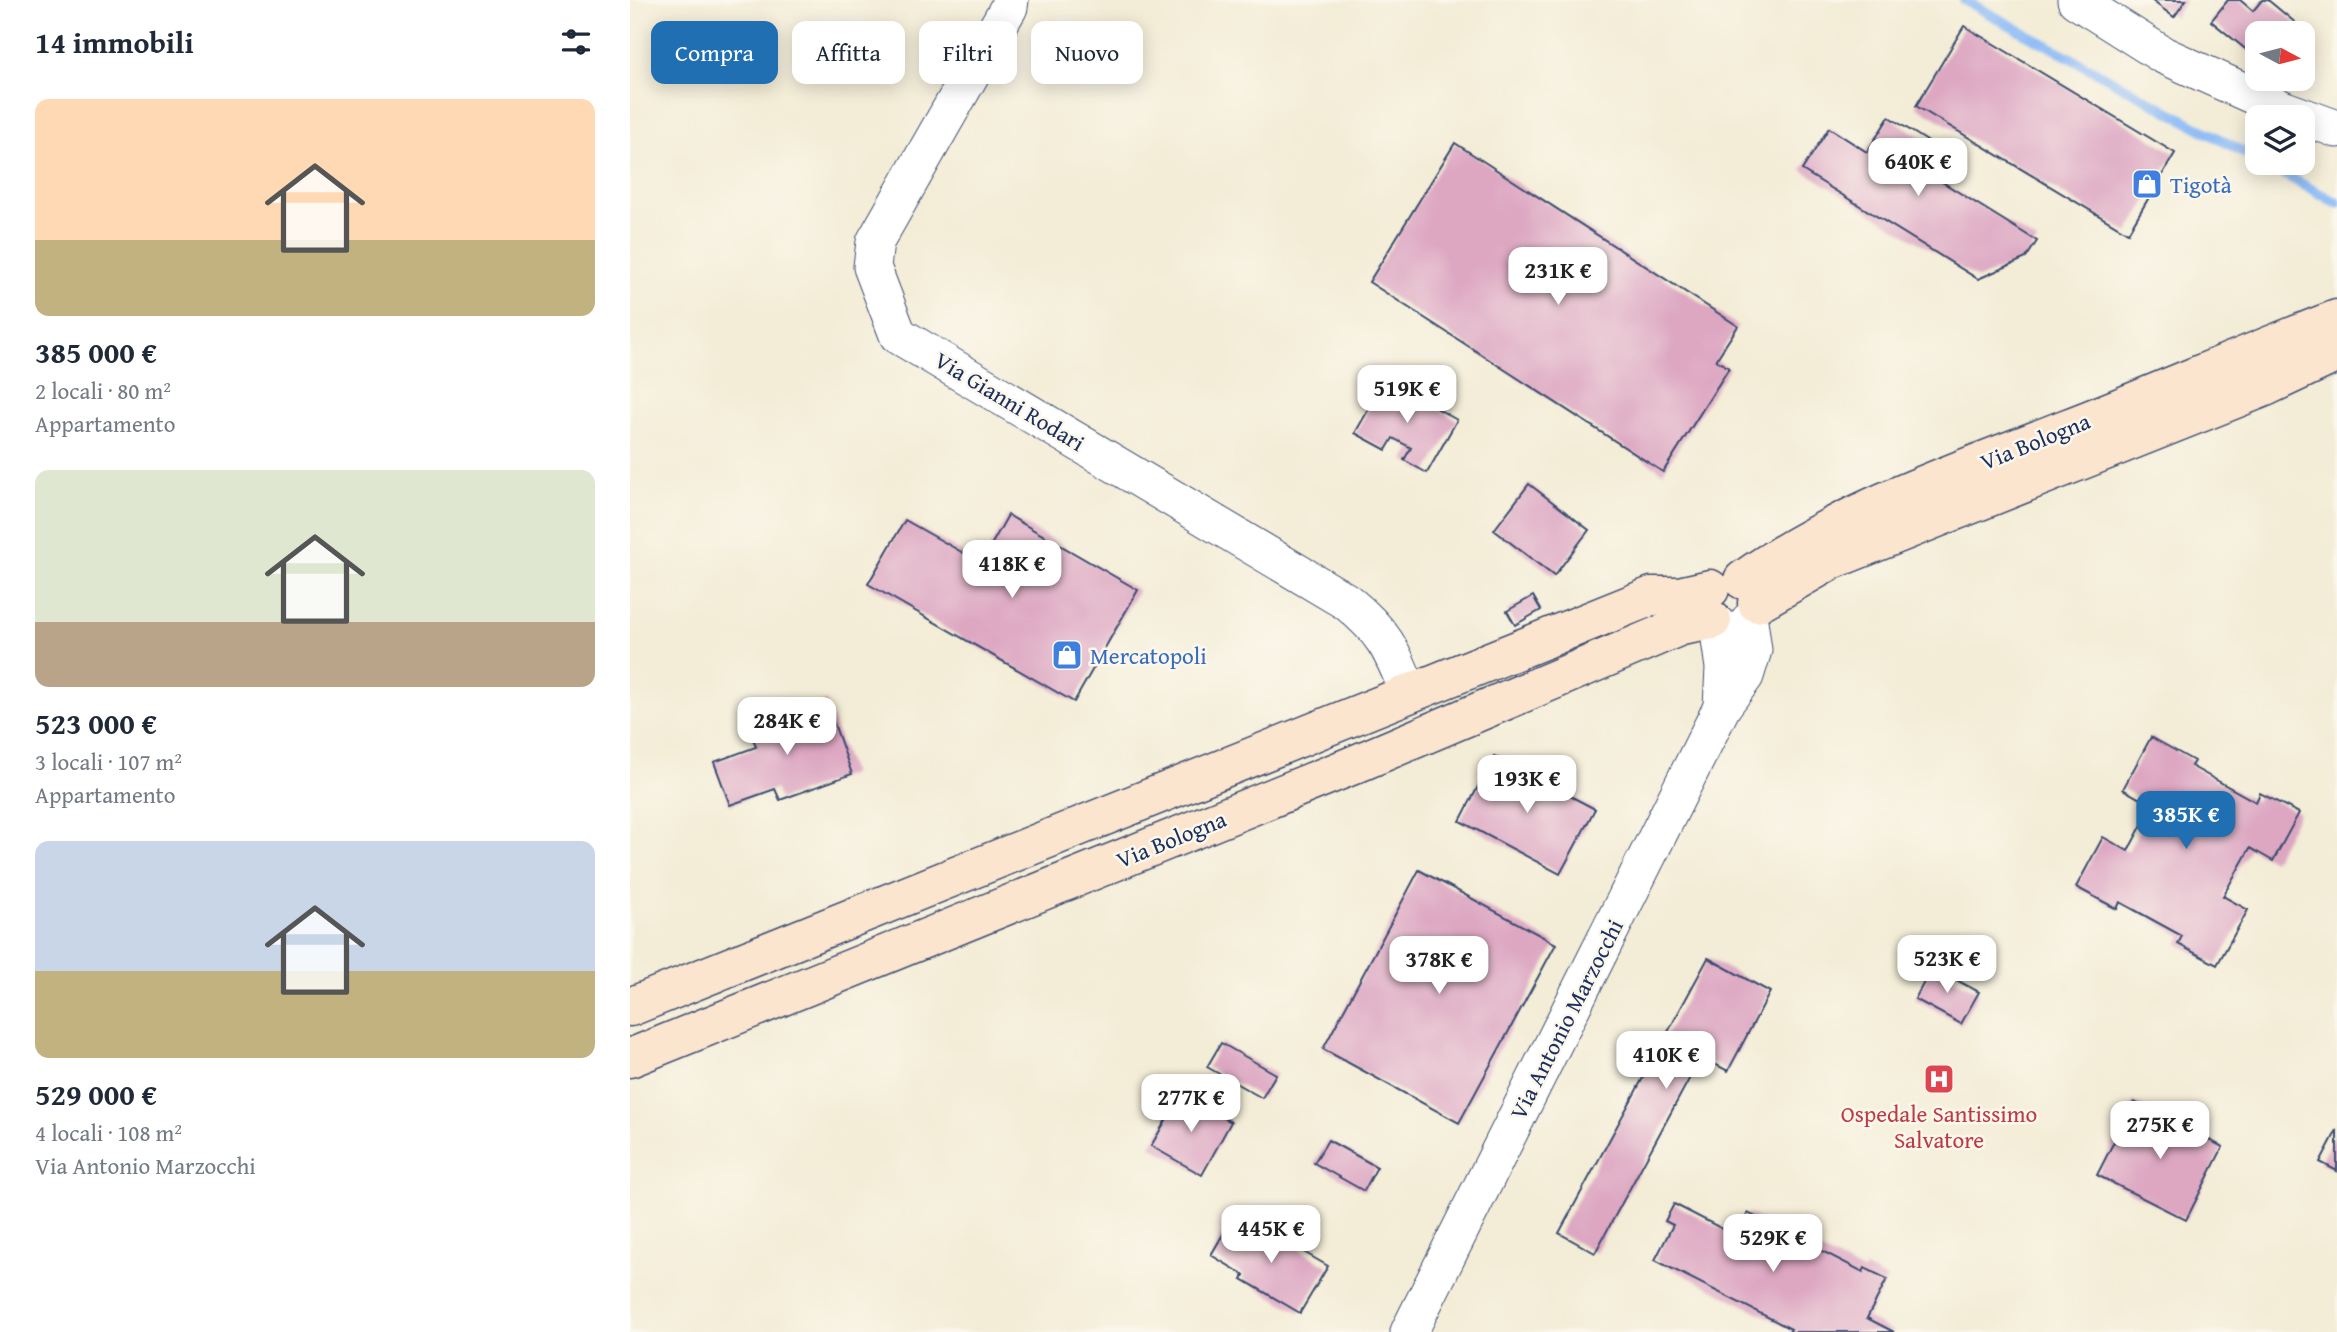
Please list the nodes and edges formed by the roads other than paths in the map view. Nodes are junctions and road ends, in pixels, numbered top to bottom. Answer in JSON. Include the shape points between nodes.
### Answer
{"nodes":[{"id":1,"x":1010,"y":0,"type":"edge"},
{"id":2,"x":2076,"y":0,"type":"edge"},
{"id":3,"x":2337,"y":129,"type":"edge"},
{"id":4,"x":2331,"y":333,"type":"edge"},
{"id":5,"x":2213,"y":407,"type":"junction"},
{"id":6,"x":2082,"y":422,"type":"junction"},
{"id":7,"x":1731,"y":606,"type":"junction"},
{"id":8,"x":1409,"y":693,"type":"junction"},
{"id":9,"x":630,"y":1007,"type":"edge"},
{"id":10,"x":630,"y":1058,"type":"edge"},
{"id":11,"x":1409,"y":1332,"type":"edge"}],
"edges":[{"from":1,"to":8,"type":"street","name":"Via Gianni Rodari","via":[[875,242],[872,267],[898,335],[1347,602],[1388,644]]},
{"from":2,"to":3,"type":"street","via":[[2163,55]]},
{"from":4,"to":5,"type":"main road","name":"Via Bologna","via":[[2265,387]]},
{"from":4,"to":6,"type":"main road","name":"Via Bologna","via":[[2229,360]]},
{"from":5,"to":6,"type":"street","via":[[2180,400],[2103,427]]},
{"from":5,"to":7,"type":"main road","name":"Via Bologna"},
{"from":6,"to":7,"type":"main road","name":"Via Bologna","via":[[1820,531],[1771,560]]},
{"from":7,"to":8,"type":"main road","name":"Via Bologna","via":[[1652,596]]},
{"from":7,"to":10,"type":"main road","name":"Via Bologna"},
{"from":7,"to":11,"type":"street","name":"Via Antonio Marzocchi","via":[[1753,650],[1745,676],[1722,707]]},
{"from":8,"to":9,"type":"main road","name":"Via Bologna"}]}
